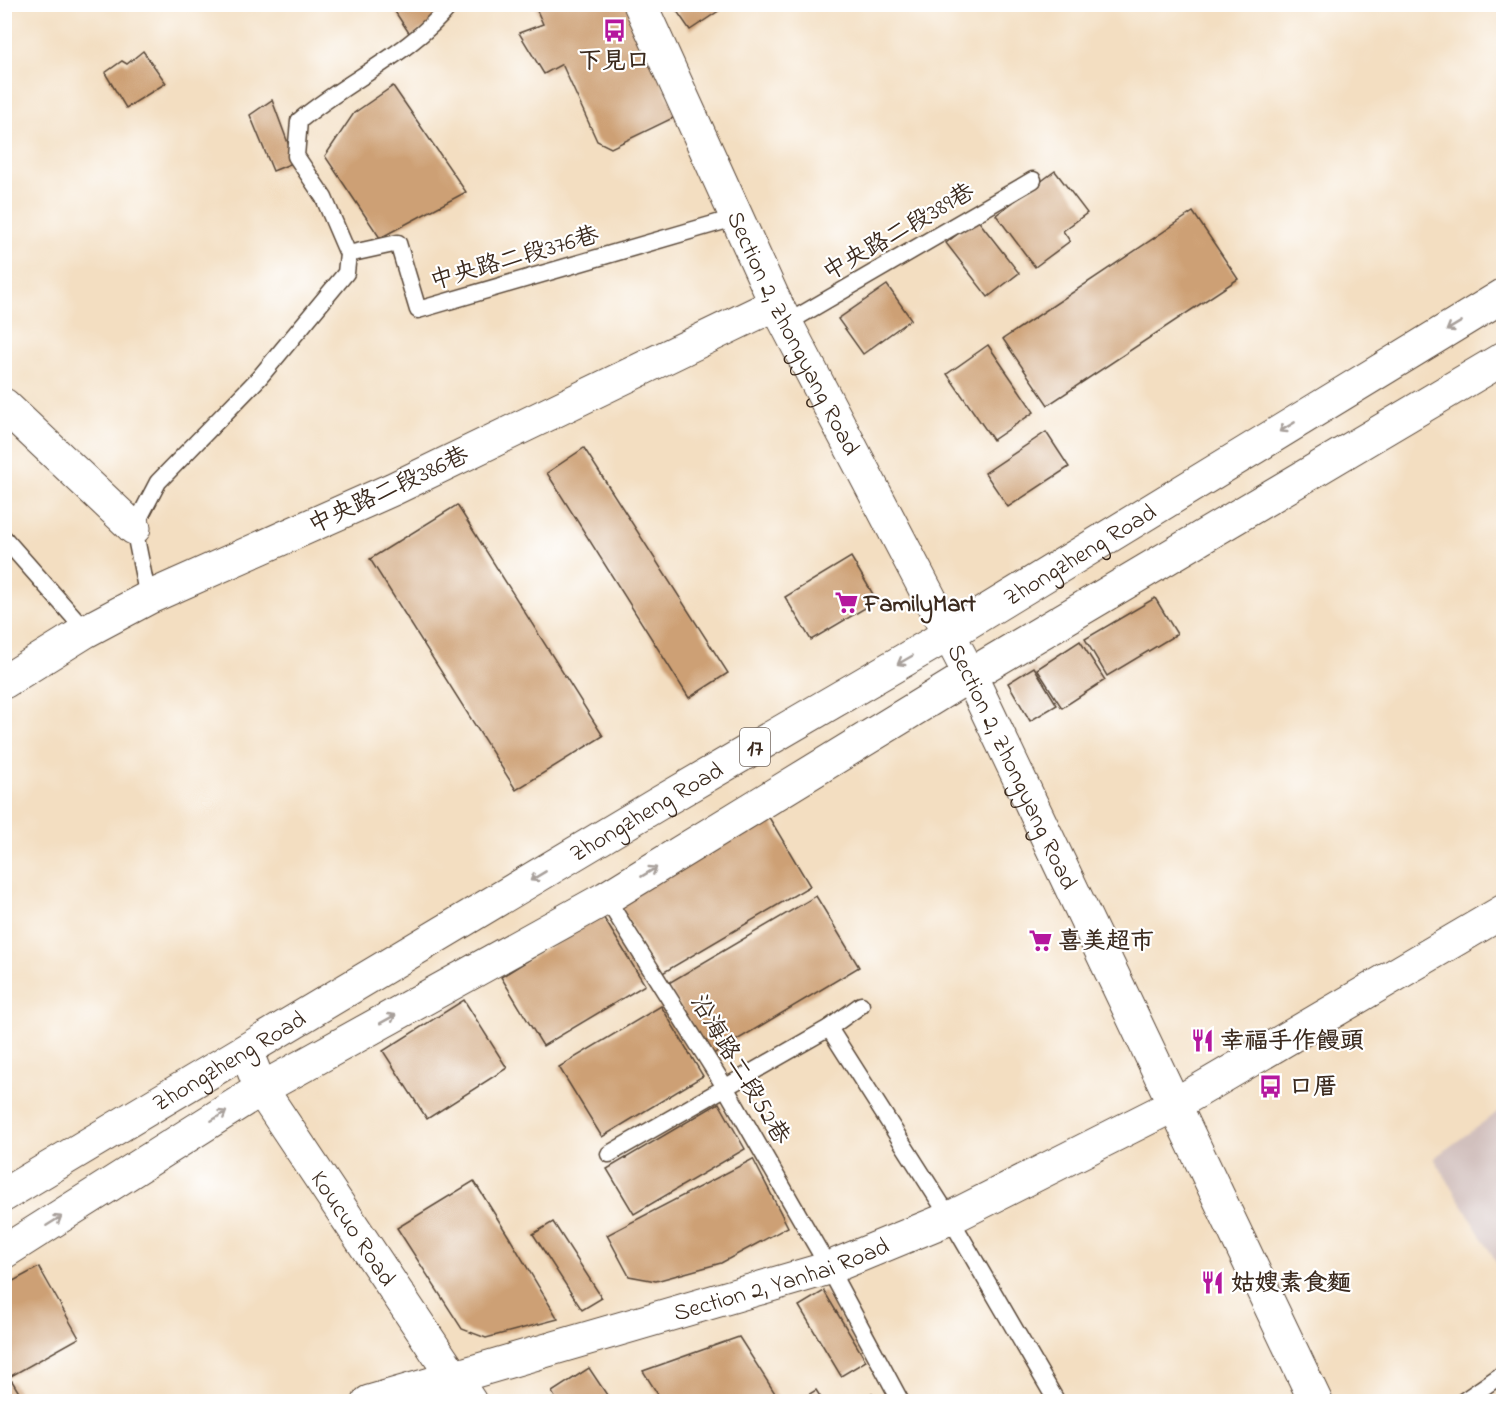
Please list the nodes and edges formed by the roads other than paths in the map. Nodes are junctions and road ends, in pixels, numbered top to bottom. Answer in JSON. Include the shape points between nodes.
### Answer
{"nodes":[{"id":1,"x":451,"y":4,"type":"edge"},
{"id":2,"x":640,"y":4,"type":"edge"},
{"id":3,"x":1034,"y":180,"type":"dead end"},
{"id":4,"x":738,"y":217,"type":"junction"},
{"id":5,"x":348,"y":254,"type":"junction"},
{"id":6,"x":1503,"y":295,"type":"edge"},
{"id":7,"x":782,"y":314,"type":"junction"},
{"id":8,"x":1503,"y":358,"type":"edge"},
{"id":9,"x":4,"y":405,"type":"edge"},
{"id":10,"x":134,"y":528,"type":"junction"},
{"id":11,"x":4,"y":537,"type":"edge"},
{"id":12,"x":148,"y":598,"type":"junction"},
{"id":13,"x":86,"y":631,"type":"junction"},
{"id":14,"x":949,"y":634,"type":"junction"},
{"id":15,"x":970,"y":675,"type":"junction"},
{"id":16,"x":4,"y":682,"type":"edge"},
{"id":17,"x":606,"y":898,"type":"junction"},
{"id":18,"x":1503,"y":911,"type":"edge"},
{"id":19,"x":861,"y":1005,"type":"dead end"},
{"id":20,"x":829,"y":1028,"type":"junction"},
{"id":21,"x":246,"y":1051,"type":"junction"},
{"id":22,"x":725,"y":1087,"type":"junction"},
{"id":23,"x":261,"y":1089,"type":"junction"},
{"id":24,"x":1174,"y":1105,"type":"junction"},
{"id":25,"x":609,"y":1154,"type":"dead end"},
{"id":26,"x":4,"y":1195,"type":"edge"},
{"id":27,"x":950,"y":1218,"type":"junction"},
{"id":28,"x":4,"y":1252,"type":"edge"},
{"id":29,"x":829,"y":1268,"type":"junction"},
{"id":30,"x":1503,"y":1373,"type":"edge"},
{"id":31,"x":462,"y":1389,"type":"edge"},
{"id":32,"x":1312,"y":1400,"type":"edge"},
{"id":33,"x":369,"y":1401,"type":"edge"},
{"id":34,"x":901,"y":1401,"type":"edge"},
{"id":35,"x":1057,"y":1401,"type":"edge"},
{"id":36,"x":1462,"y":1401,"type":"edge"}],
"edges":[{"from":1,"to":5,"type":"lane","via":[[435,24],[323,101],[299,122],[296,156],[324,198]]},
{"from":2,"to":4,"type":"street","name":"Section 2, Zhongyang Road"},
{"from":3,"to":7,"type":"lane","name":"中央路二段389巷"},
{"from":4,"to":5,"type":"lane","name":"中央路二段376巷","via":[[418,310],[398,243]]},
{"from":4,"to":7,"type":"street","name":"Section 2, Zhongyang Road"},
{"from":5,"to":10,"type":"lane","via":[[346,273],[259,378],[158,482]]},
{"from":6,"to":14,"type":"street","name":"Zhongzheng Road","number":"17","one_way":true},
{"from":7,"to":12,"type":"street","name":"中央路二段386巷"},
{"from":7,"to":14,"type":"street","name":"Section 2, Zhongyang Road"},
{"from":8,"to":15,"type":"street","name":"Zhongzheng Road","number":"17"},
{"from":9,"to":10,"type":"street"},
{"from":10,"to":12,"type":"lane"},
{"from":11,"to":13,"type":"lane"},
{"from":12,"to":13,"type":"street","name":"中央路二段386巷"},
{"from":13,"to":16,"type":"street","name":"中央路二段386巷"},
{"from":14,"to":15,"type":"street","name":"Section 2, Zhongyang Road"},
{"from":14,"to":21,"type":"street","name":"Zhongzheng Road","number":"17","one_way":true},
{"from":17,"to":15,"type":"street","name":"Zhongzheng Road","number":"17","one_way":true},
{"from":15,"to":24,"type":"street","name":"Section 2, Zhongyang Road"},
{"from":17,"to":22,"type":"lane","name":"沿海路二段52巷"},
{"from":23,"to":17,"type":"street","name":"Zhongzheng Road","number":"17","one_way":true},
{"from":18,"to":24,"type":"street","name":"Section 2, Yanhai Road"},
{"from":19,"to":20,"type":"lane"},
{"from":20,"to":22,"type":"lane"},
{"from":20,"to":27,"type":"lane"},
{"from":21,"to":23,"type":"street","name":"Koucuo Road"},
{"from":21,"to":26,"type":"street","name":"Zhongzheng Road","number":"17"},
{"from":22,"to":25,"type":"lane"},
{"from":22,"to":29,"type":"lane","name":"沿海路二段52巷"},
{"from":28,"to":23,"type":"street","name":"Zhongzheng Road","number":"17","one_way":true},
{"from":23,"to":31,"type":"street","name":"Koucuo Road"},
{"from":24,"to":27,"type":"street","name":"Section 2, Yanhai Road"},
{"from":24,"to":32,"type":"street","name":"Section 2, Zhongyang Road"},
{"from":27,"to":29,"type":"street","name":"Section 2, Yanhai Road"},
{"from":27,"to":35,"type":"lane"},
{"from":29,"to":31,"type":"street","name":"Section 2, Yanhai Road","via":[[597,1336]]},
{"from":29,"to":34,"type":"lane","name":"沿海路二段52巷"},
{"from":30,"to":36,"type":"lane"},
{"from":31,"to":33,"type":"street","name":"Section 2, Yanhai Road"}]}
